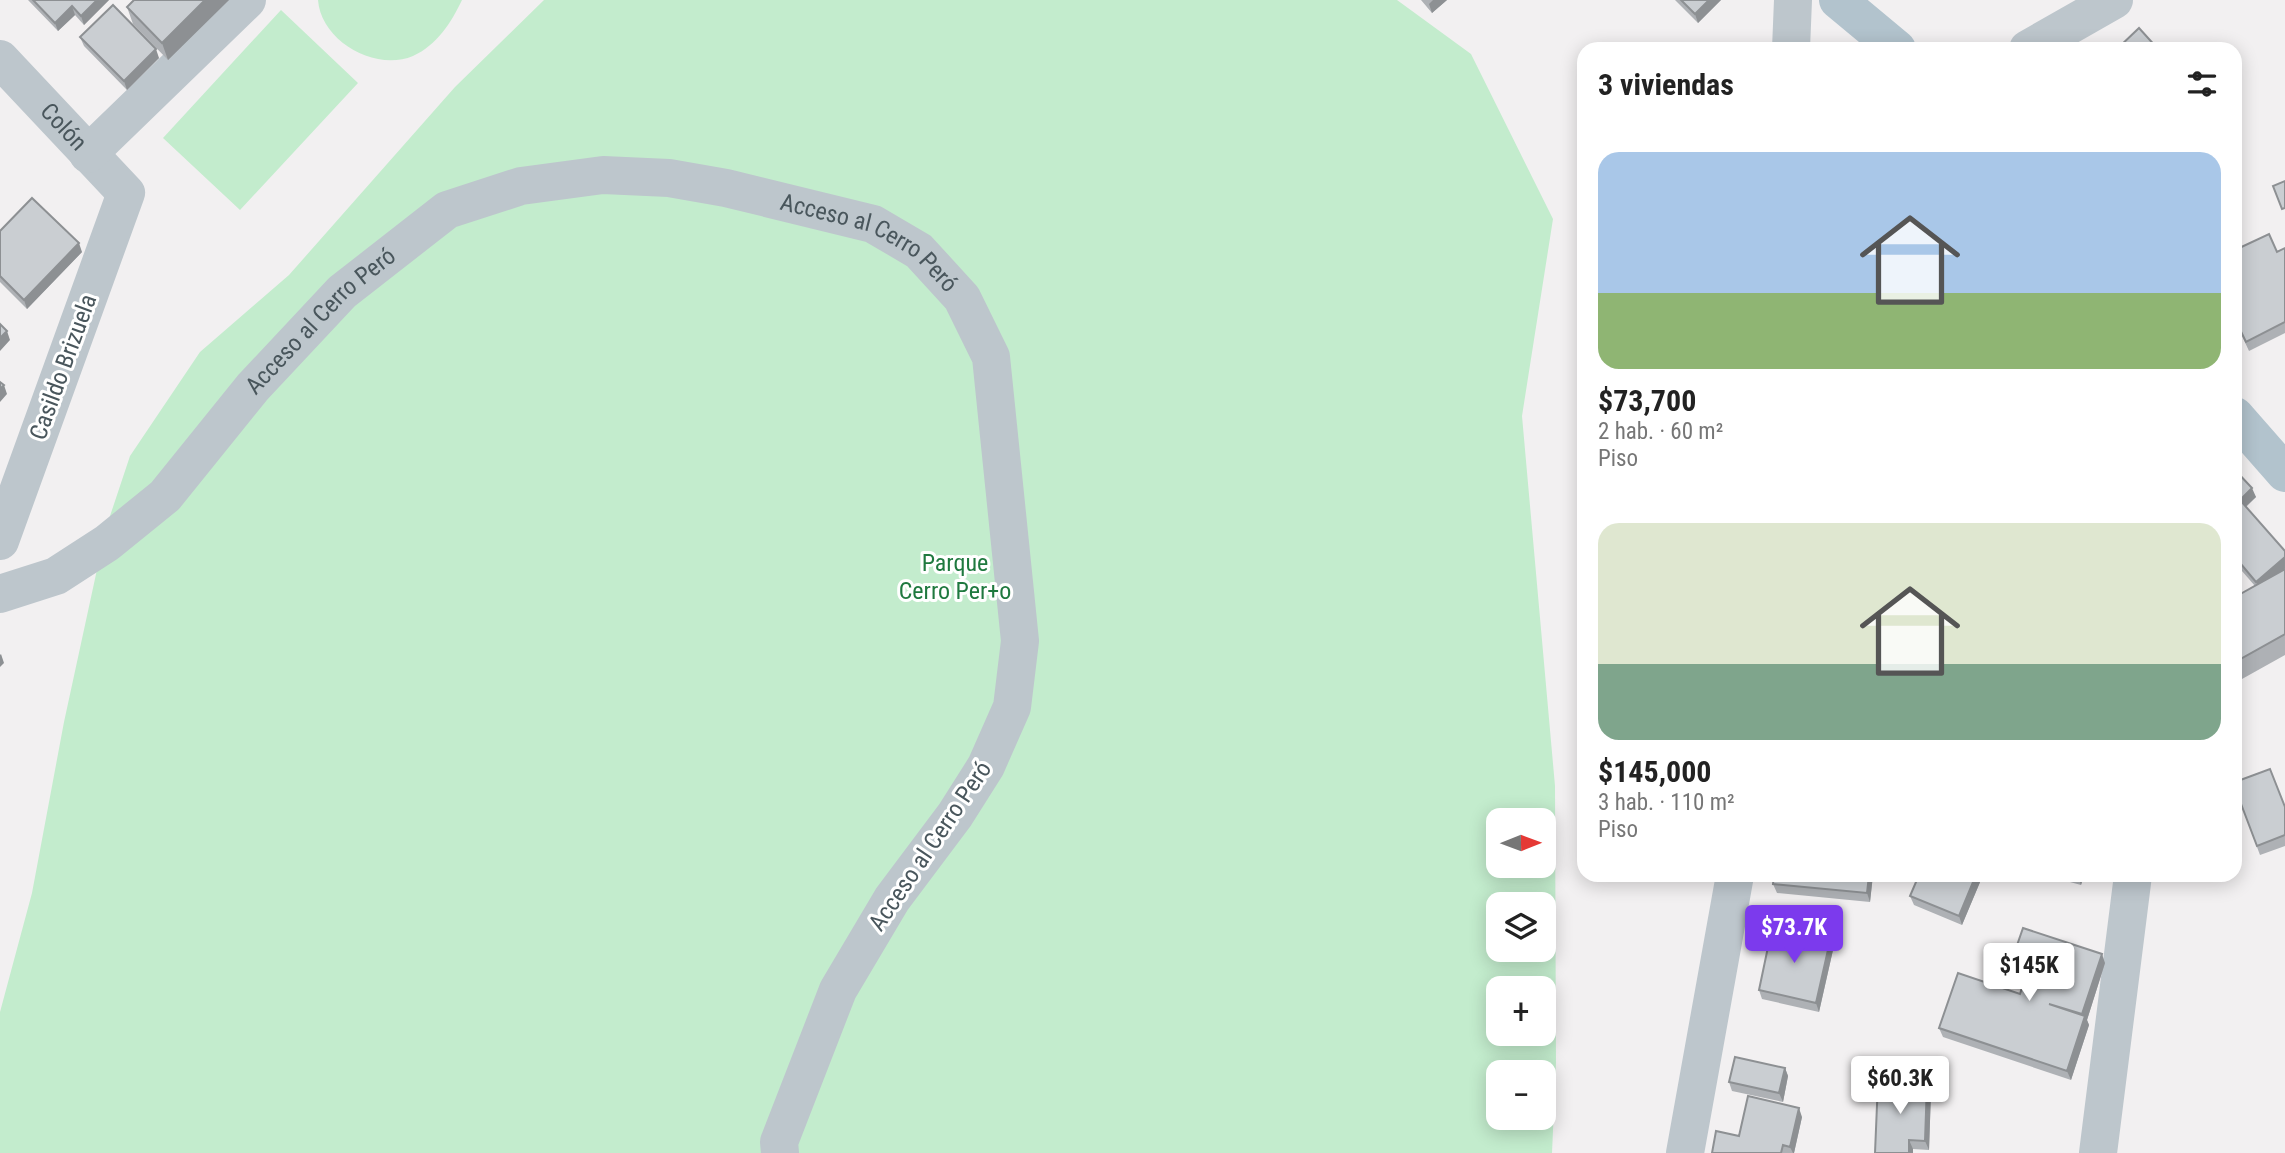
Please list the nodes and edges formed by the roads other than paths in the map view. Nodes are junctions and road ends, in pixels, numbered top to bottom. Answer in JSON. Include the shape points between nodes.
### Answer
{"nodes":[{"id":1,"x":247,"y":0,"type":"edge"},
{"id":2,"x":1793,"y":0,"type":"edge"},
{"id":3,"x":1838,"y":0,"type":"edge"},
{"id":4,"x":2114,"y":0,"type":"edge"},
{"id":5,"x":1791,"y":42,"type":"edge"},
{"id":6,"x":1889,"y":42,"type":"edge"},
{"id":7,"x":2040,"y":42,"type":"edge"},
{"id":8,"x":0,"y":59,"type":"edge"},
{"id":9,"x":88,"y":154,"type":"junction"},
{"id":10,"x":126,"y":193,"type":"joint"},
{"id":11,"x":2242,"y":424,"type":"edge"},
{"id":12,"x":2285,"y":473,"type":"edge"},
{"id":13,"x":0,"y":541,"type":"edge"},
{"id":14,"x":0,"y":594,"type":"edge"},
{"id":15,"x":1734,"y":882,"type":"edge"},
{"id":16,"x":2132,"y":882,"type":"edge"},
{"id":17,"x":780,"y":1153,"type":"edge"},
{"id":18,"x":1685,"y":1153,"type":"edge"},
{"id":19,"x":2098,"y":1153,"type":"edge"}],
"edges":[{"from":1,"to":9,"type":"street"},
{"from":2,"to":5,"type":"street"},
{"from":3,"to":6,"type":"main road"},
{"from":4,"to":7,"type":"street"},
{"from":8,"to":9,"type":"street","name":"Colón"},
{"from":9,"to":10,"type":"street","name":"Colón"},
{"from":10,"to":13,"type":"street","name":"Casildo Brizuela"},
{"from":11,"to":12,"type":"main road"},
{"from":14,"to":17,"type":"street","name":"Acceso al Cerro Peró","via":[[56,576],[107,543],[165,496],[253,387],[342,292],[447,210],[521,186],[603,175],[668,178],[873,224],[919,251],[962,298],[991,357],[1020,641],[1012,707],[986,766],[892,899],[838,990],[779,1142]]},
{"from":15,"to":18,"type":"street"},
{"from":16,"to":19,"type":"street"}]}
